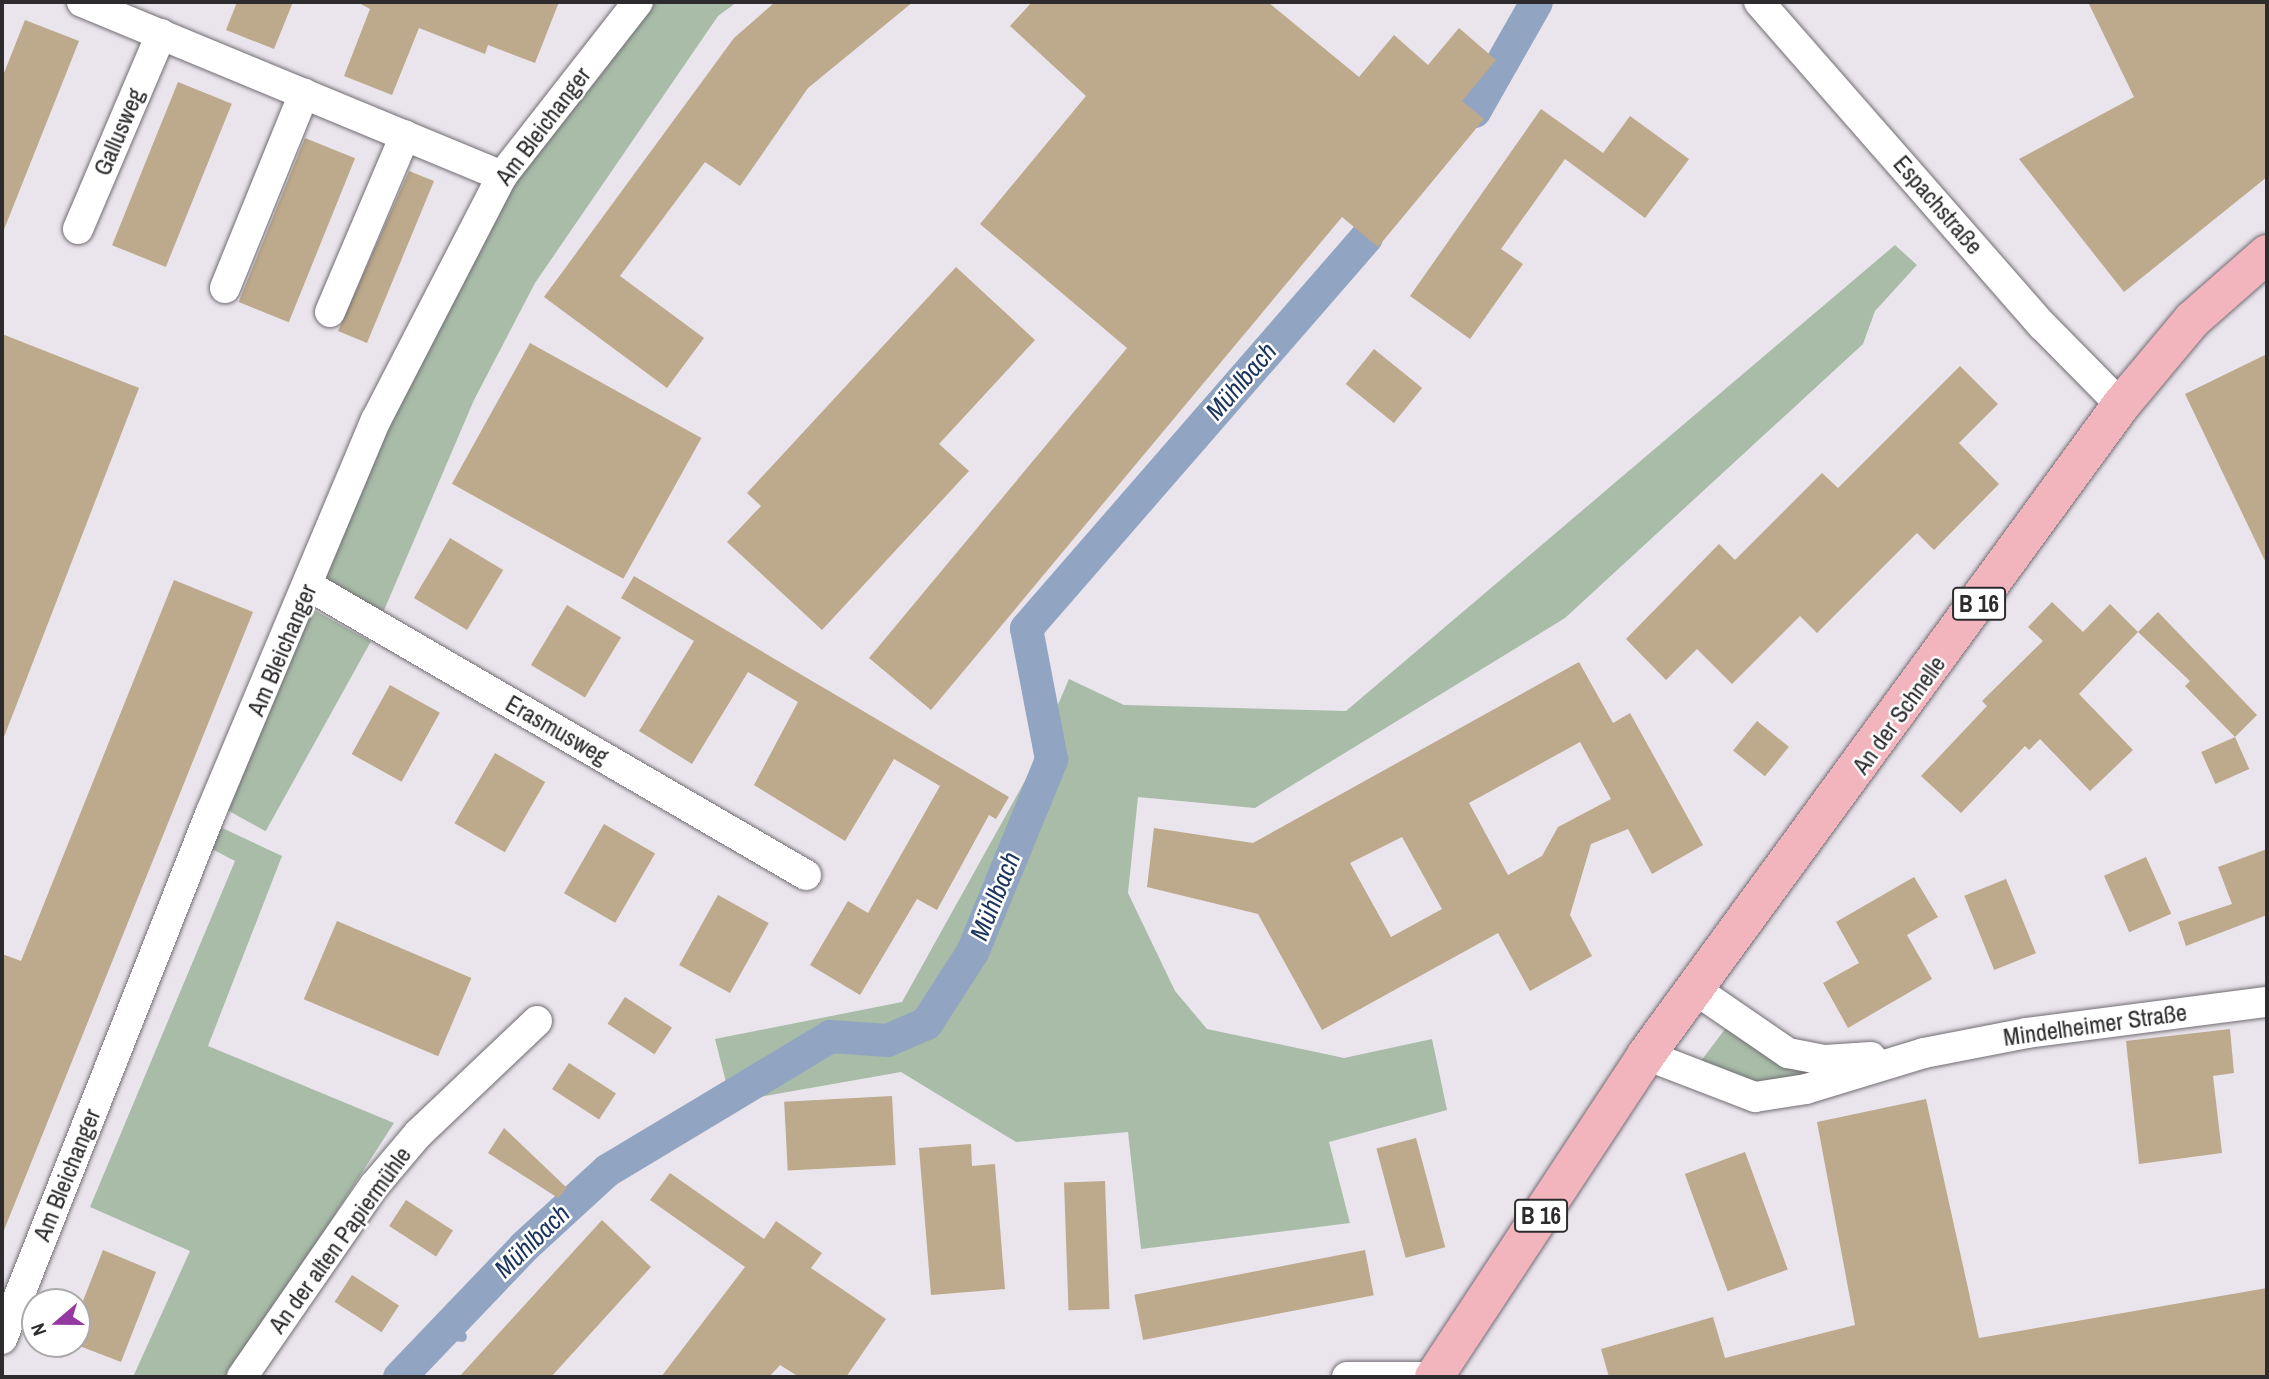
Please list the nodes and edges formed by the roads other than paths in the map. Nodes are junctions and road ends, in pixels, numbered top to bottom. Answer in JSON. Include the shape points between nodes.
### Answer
{"nodes":[{"id":1,"x":82,"y":2,"type":"edge"},
{"id":2,"x":638,"y":2,"type":"edge"},
{"id":3,"x":1759,"y":2,"type":"edge"},
{"id":4,"x":161,"y":34,"type":"junction"},
{"id":5,"x":304,"y":93,"type":"junction"},
{"id":6,"x":405,"y":135,"type":"junction"},
{"id":7,"x":502,"y":176,"type":"junction"},
{"id":8,"x":78,"y":229,"type":"dead end"},
{"id":9,"x":2267,"y":254,"type":"edge"},
{"id":10,"x":225,"y":288,"type":"dead end"},
{"id":11,"x":330,"y":312,"type":"dead end"},
{"id":12,"x":2121,"y":405,"type":"junction"},
{"id":13,"x":309,"y":586,"type":"junction"},
{"id":14,"x":806,"y":875,"type":"dead end"},
{"id":15,"x":1696,"y":990,"type":"junction"},
{"id":16,"x":2267,"y":1002,"type":"edge"},
{"id":17,"x":537,"y":1021,"type":"dead end"},
{"id":18,"x":1924,"y":1054,"type":"junction"},
{"id":19,"x":1646,"y":1055,"type":"junction"},
{"id":20,"x":2,"y":1339,"type":"edge"},
{"id":21,"x":242,"y":1377,"type":"edge"},
{"id":22,"x":1347,"y":1377,"type":"edge"},
{"id":23,"x":1434,"y":1377,"type":"edge"}],
"edges":[{"from":1,"to":4,"type":"street"},
{"from":2,"to":7,"type":"street","name":"Am Bleichanger"},
{"from":3,"to":12,"type":"street","name":"Espachstraße","via":[[2043,326]]},
{"from":4,"to":5,"type":"street"},
{"from":4,"to":8,"type":"street","name":"Gallusweg"},
{"from":5,"to":6,"type":"street"},
{"from":5,"to":10,"type":"street"},
{"from":6,"to":7,"type":"street"},
{"from":6,"to":11,"type":"street"},
{"from":7,"to":13,"type":"street","name":"Am Bleichanger","via":[[376,420]]},
{"from":9,"to":12,"type":"main road","name":"An der Schnelle","number":"B 16","via":[[2193,320]]},
{"from":12,"to":15,"type":"main road","name":"An der Schnelle","number":"B 16"},
{"from":13,"to":14,"type":"street","name":"Erasmusweg"},
{"from":13,"to":20,"type":"street","name":"Am Bleichanger","via":[[211,812]]},
{"from":15,"to":18,"type":"street","name":"Mindelheimer Straße","via":[[1788,1053],[1825,1060]]},
{"from":15,"to":19,"type":"main road","name":"An der Schnelle","number":"B 16"},
{"from":16,"to":18,"type":"street","name":"Mindelheimer Straße","via":[[2093,1021]]},
{"from":17,"to":21,"type":"street","name":"An der alten Papiermühle","via":[[418,1134],[374,1186]]},
{"from":18,"to":19,"type":"street","name":"Mindelheimer Straße","via":[[1806,1089],[1755,1097]]},
{"from":19,"to":23,"type":"main road","number":"B 16"},
{"from":22,"to":23,"type":"street"}]}
